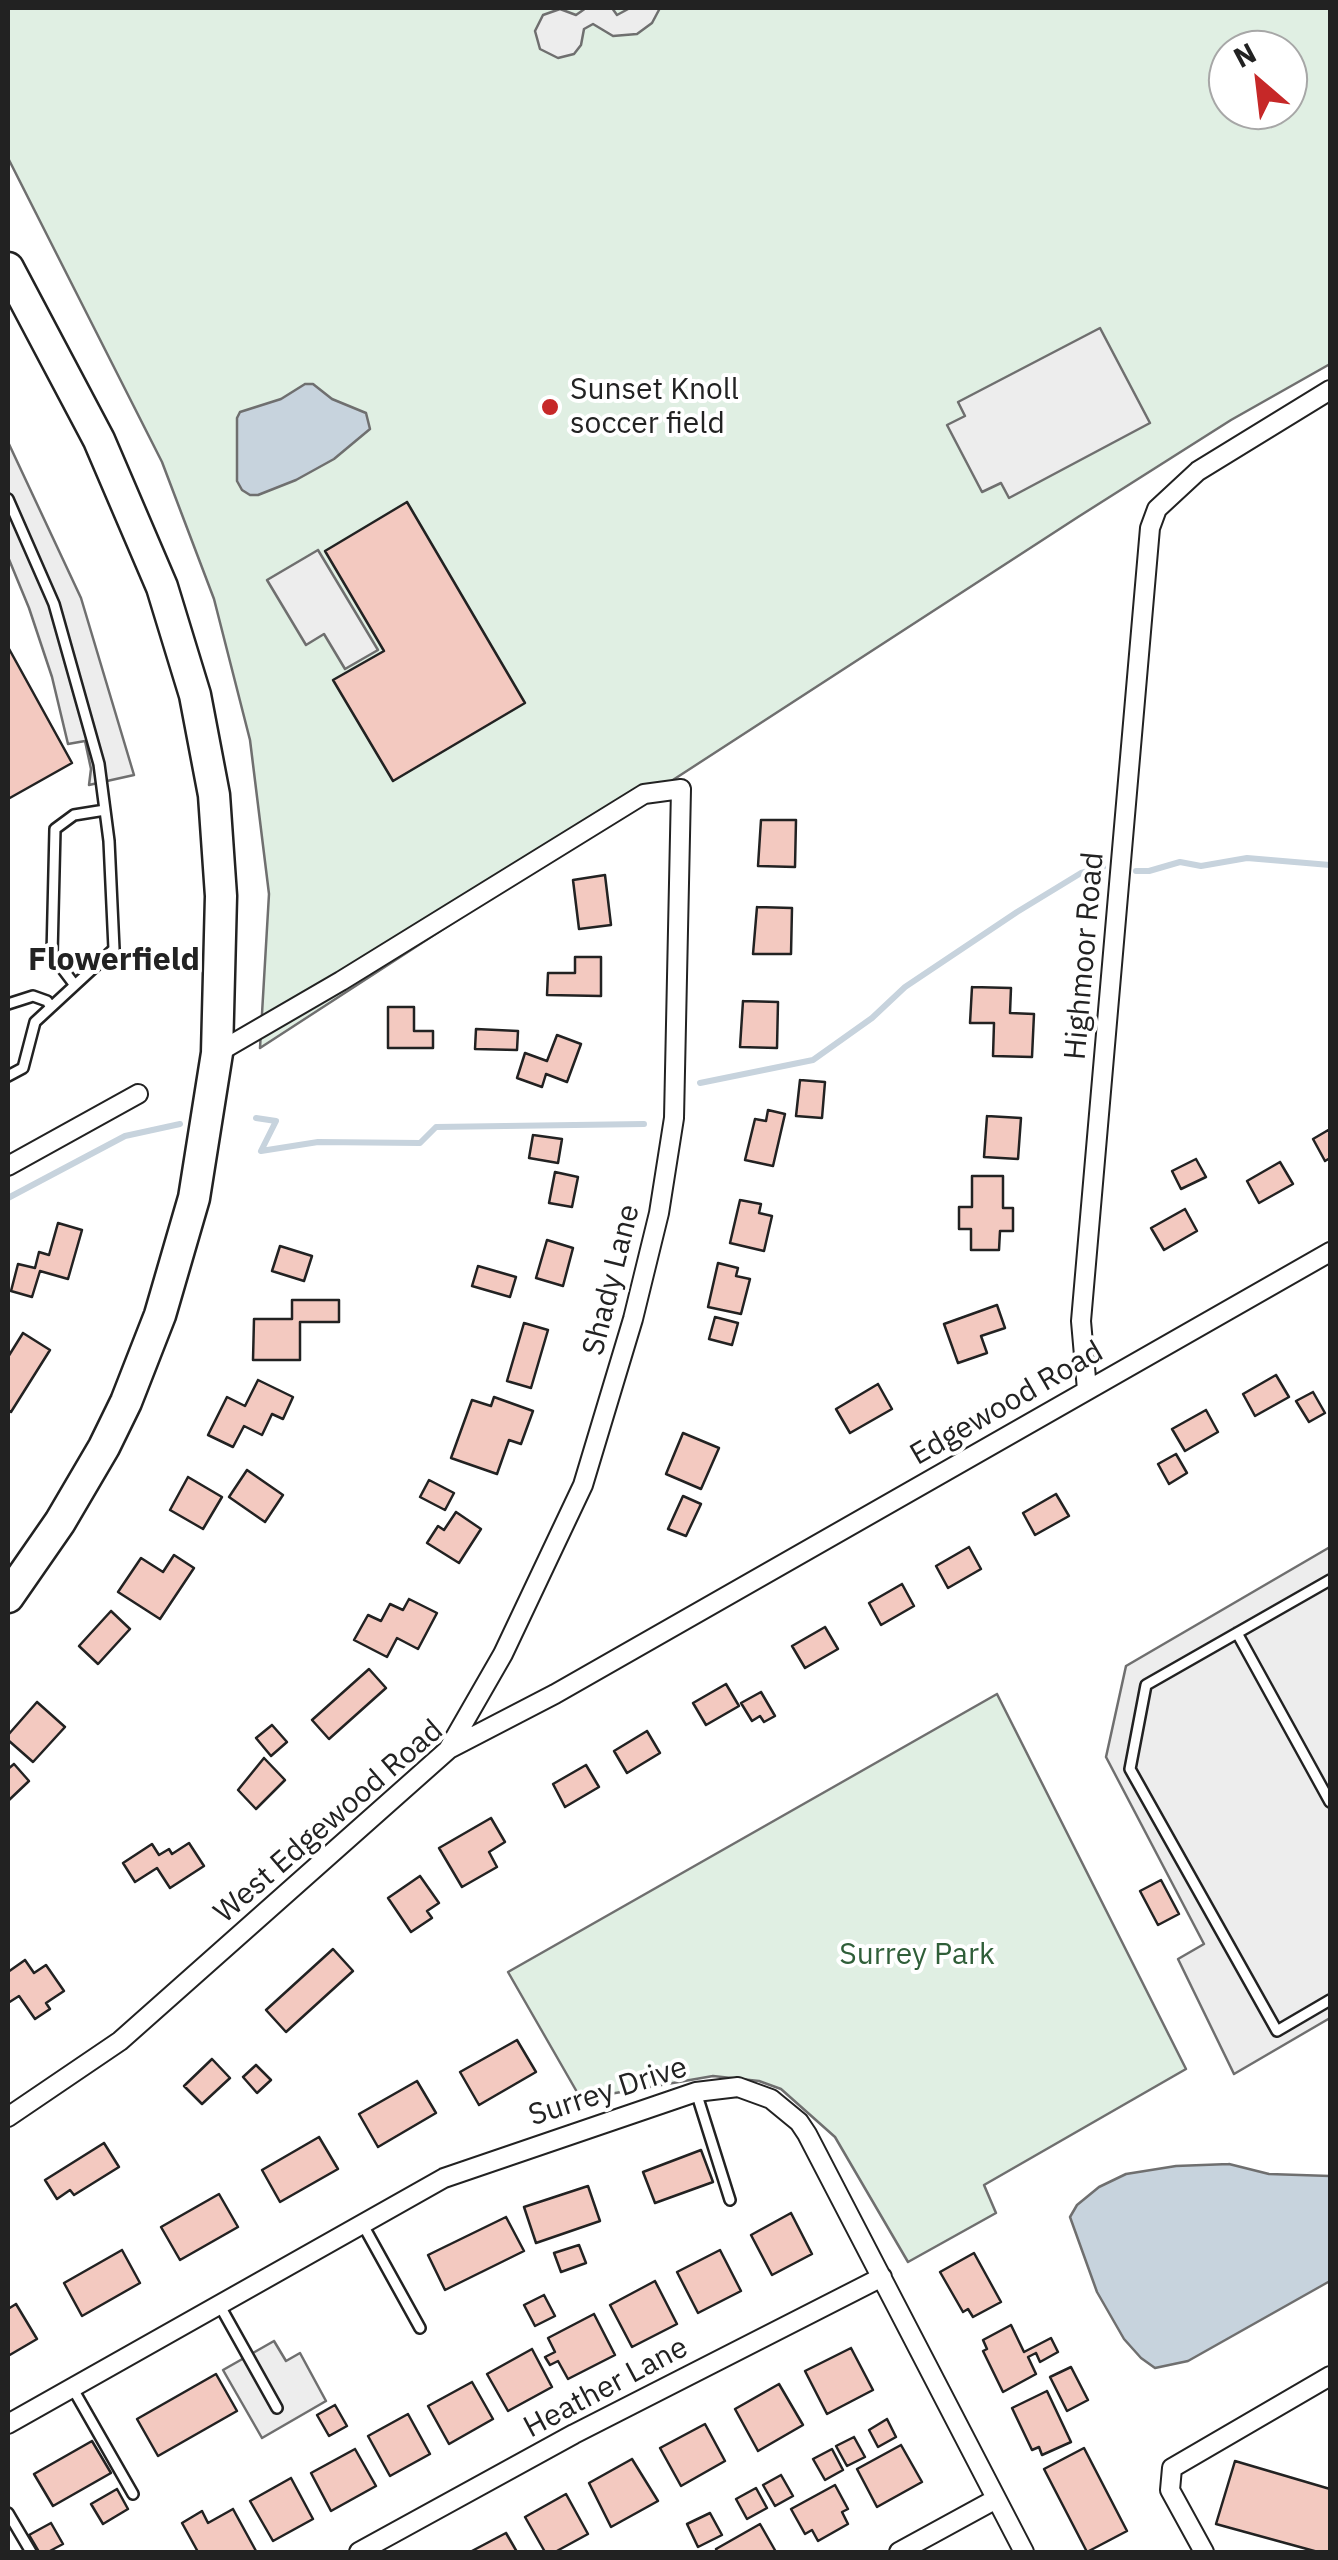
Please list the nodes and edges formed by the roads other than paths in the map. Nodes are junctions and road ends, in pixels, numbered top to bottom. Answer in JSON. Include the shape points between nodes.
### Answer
{"nodes":[{"id":1,"x":8,"y":268,"type":"edge"},
{"id":2,"x":1330,"y":390,"type":"edge"},
{"id":3,"x":8,"y":499,"type":"edge"},
{"id":4,"x":105,"y":810,"type":"junction"},
{"id":5,"x":74,"y":984,"type":"junction"},
{"id":6,"x":8,"y":1004,"type":"edge"},
{"id":7,"x":51,"y":1006,"type":"junction"},
{"id":8,"x":217,"y":1053,"type":"junction"},
{"id":9,"x":8,"y":1076,"type":"edge"},
{"id":10,"x":138,"y":1094,"type":"dead end"},
{"id":11,"x":8,"y":1166,"type":"edge"},
{"id":12,"x":1330,"y":1252,"type":"edge"},
{"id":13,"x":1086,"y":1390,"type":"junction"},
{"id":14,"x":1330,"y":1580,"type":"edge"},
{"id":15,"x":8,"y":1597,"type":"edge"},
{"id":16,"x":711,"y":1604,"type":"joint"},
{"id":17,"x":1236,"y":1633,"type":"junction"},
{"id":18,"x":448,"y":1749,"type":"junction"},
{"id":19,"x":1330,"y":1802,"type":"edge"},
{"id":20,"x":1330,"y":2000,"type":"edge"},
{"id":21,"x":696,"y":2092,"type":"junction"},
{"id":22,"x":8,"y":2117,"type":"edge"},
{"id":23,"x":730,"y":2200,"type":"dead end"},
{"id":24,"x":362,"y":2223,"type":"junction"},
{"id":25,"x":882,"y":2277,"type":"junction"},
{"id":26,"x":219,"y":2303,"type":"junction"},
{"id":27,"x":420,"y":2328,"type":"dead end"},
{"id":28,"x":1330,"y":2376,"type":"edge"},
{"id":29,"x":72,"y":2386,"type":"junction"},
{"id":30,"x":277,"y":2408,"type":"dead end"},
{"id":31,"x":8,"y":2424,"type":"edge"},
{"id":32,"x":133,"y":2494,"type":"dead end"},
{"id":33,"x":996,"y":2498,"type":"junction"},
{"id":34,"x":8,"y":2513,"type":"edge"},
{"id":35,"x":31,"y":2552,"type":"edge"},
{"id":36,"x":358,"y":2552,"type":"edge"},
{"id":37,"x":899,"y":2552,"type":"edge"},
{"id":38,"x":1024,"y":2552,"type":"edge"},
{"id":39,"x":1204,"y":2552,"type":"edge"}],
"edges":[{"from":1,"to":8,"type":"main road","via":[[132,509],[195,695],[214,794],[221,896]]},
{"from":2,"to":13,"type":"street","name":"Highmoor Road","via":[[1198,471],[1157,509],[1150,528],[1081,1322]]},
{"from":3,"to":4,"type":"lane","via":[[60,622]]},
{"from":4,"to":5,"type":"lane","via":[[114,949]]},
{"from":4,"to":5,"type":"lane","via":[[74,814],[55,829],[52,955]]},
{"from":5,"to":7,"type":"lane"},
{"from":6,"to":7,"type":"lane","via":[[33,996]]},
{"from":7,"to":9,"type":"lane","via":[[35,1022],[23,1068]]},
{"from":8,"to":15,"type":"main road","via":[[194,1198],[160,1316],[104,1447]]},
{"from":8,"to":18,"type":"street","name":"Shady Lane","via":[[644,794],[681,789],[674,1118],[633,1319],[582,1484],[503,1654]]},
{"from":10,"to":11,"type":"street"},
{"from":12,"to":13,"type":"street","name":"Edgewood Road"},
{"from":13,"to":16,"type":"street","name":"Edgewood Road"},
{"from":14,"to":17,"type":"lane"},
{"from":16,"to":18,"type":"street","name":"West Edgewood Road"},
{"from":17,"to":19,"type":"lane"},
{"from":17,"to":20,"type":"lane","via":[[1146,1685],[1130,1769],[1277,2031]]},
{"from":18,"to":22,"type":"street","name":"West Edgewood Road","via":[[120,2041]]},
{"from":21,"to":23,"type":"lane"},
{"from":21,"to":24,"type":"street","name":"Surrey Drive","via":[[462,2170]]},
{"from":21,"to":25,"type":"street","name":"Surrey Drive","via":[[738,2087],[771,2099],[799,2122]]},
{"from":24,"to":26,"type":"street","name":"Surrey Drive"},
{"from":24,"to":27,"type":"lane"},
{"from":25,"to":33,"type":"street","name":"Surrey Drive"},
{"from":25,"to":36,"type":"street","name":"Heather Lane"},
{"from":26,"to":29,"type":"street","name":"Surrey Drive"},
{"from":26,"to":30,"type":"lane"},
{"from":28,"to":39,"type":"street","via":[[1172,2468],[1170,2490]]},
{"from":29,"to":31,"type":"street","name":"Surrey Drive"},
{"from":29,"to":32,"type":"lane"},
{"from":33,"to":37,"type":"street"},
{"from":33,"to":38,"type":"street","name":"Surrey Drive"},
{"from":34,"to":35,"type":"lane"}]}
